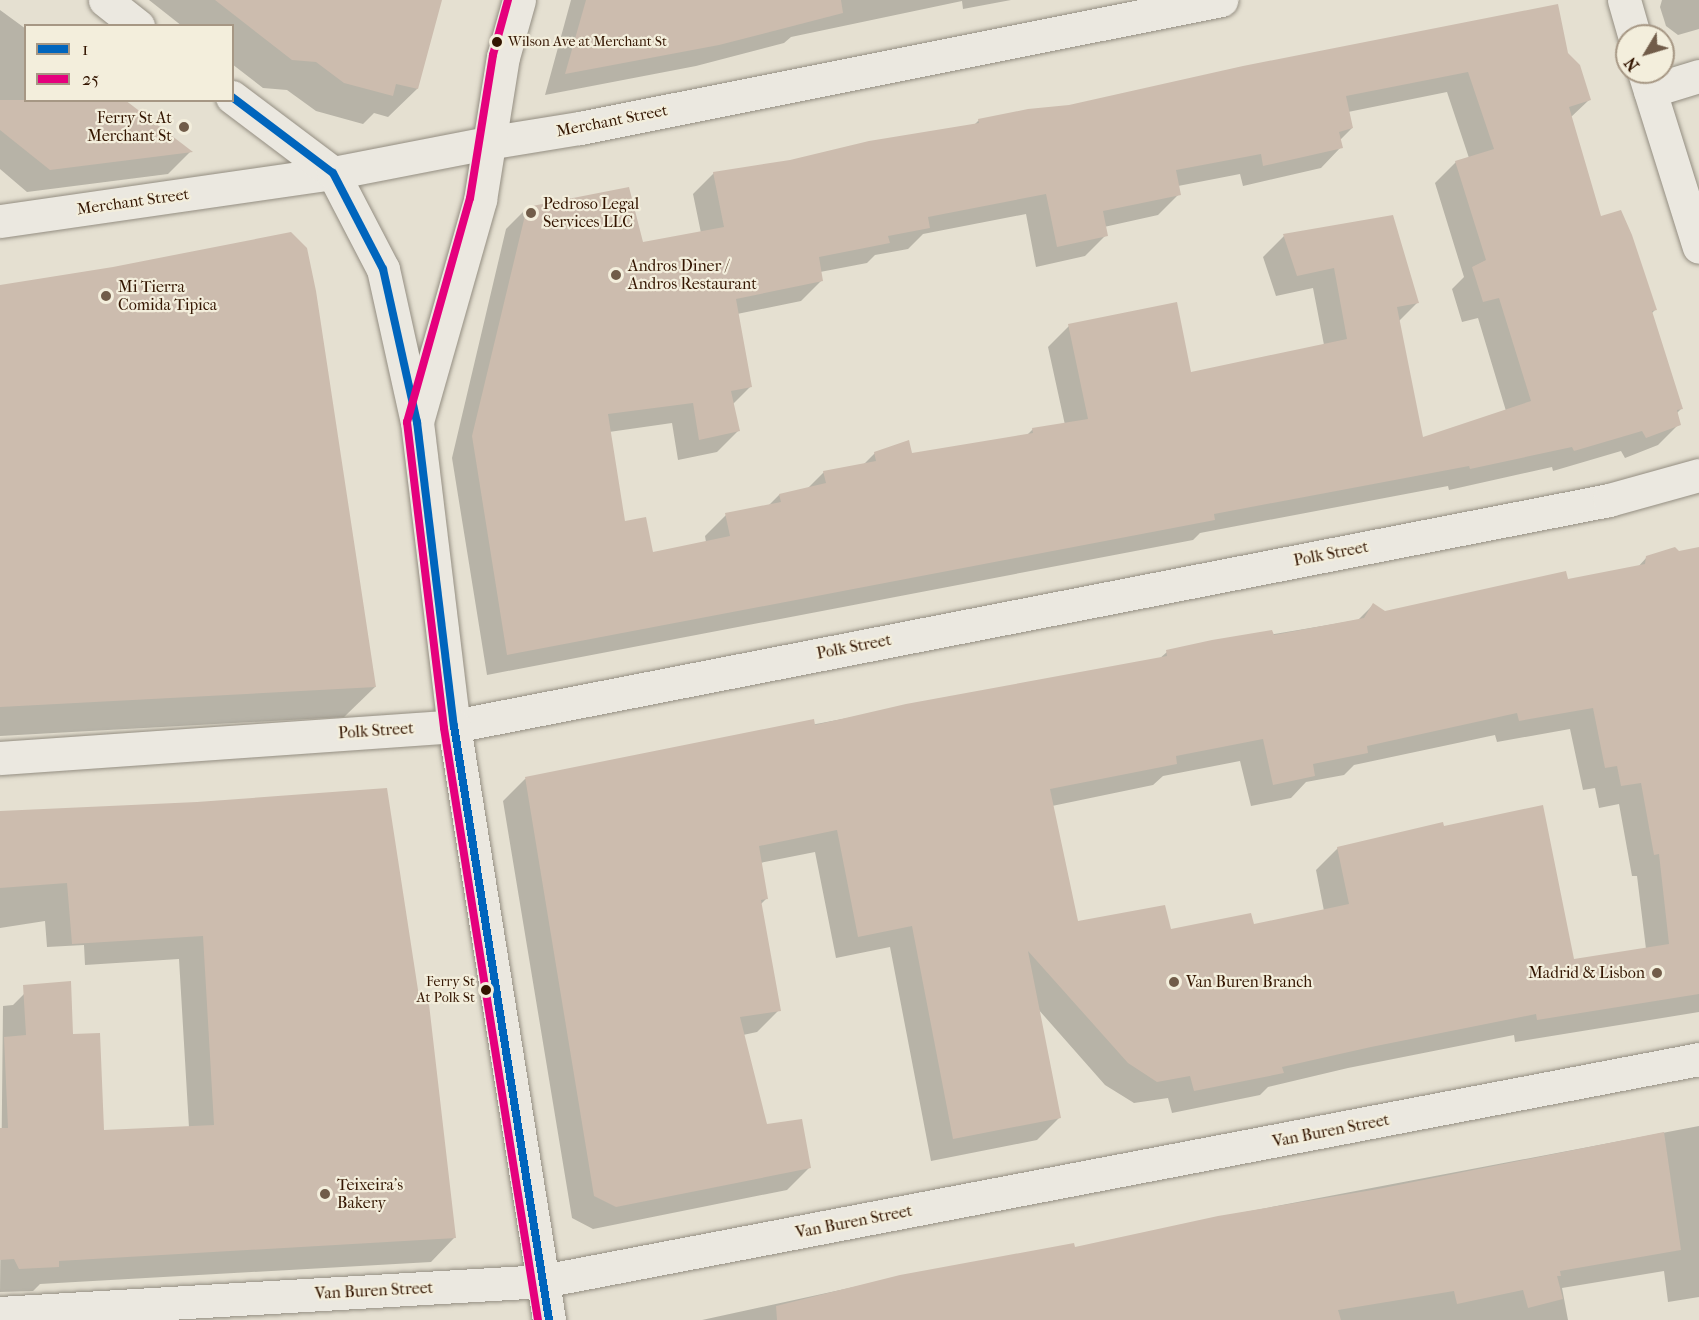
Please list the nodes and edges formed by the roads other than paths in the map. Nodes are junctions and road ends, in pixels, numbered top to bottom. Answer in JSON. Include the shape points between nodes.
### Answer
{"nodes":[{"id":1,"x":105,"y":0,"type":"edge"},
{"id":2,"x":519,"y":0,"type":"edge"},
{"id":3,"x":1221,"y":0,"type":"edge"},
{"id":4,"x":1624,"y":0,"type":"edge"},
{"id":5,"x":1118,"y":10,"type":"edge"},
{"id":6,"x":135,"y":24,"type":"edge"},
{"id":7,"x":1631,"y":24,"type":"edge"},
{"id":8,"x":1699,"y":76,"type":"edge"},
{"id":9,"x":1675,"y":79,"type":"edge"},
{"id":10,"x":1648,"y":84,"type":"edge"},
{"id":11,"x":234,"y":99,"type":"edge"},
{"id":12,"x":487,"y":143,"type":"junction"},
{"id":13,"x":333,"y":173,"type":"junction"},
{"id":14,"x":0,"y":221,"type":"edge"},
{"id":15,"x":1699,"y":248,"type":"edge"},
{"id":16,"x":417,"y":422,"type":"junction"},
{"id":17,"x":1699,"y":475,"type":"edge"},
{"id":18,"x":454,"y":726,"type":"junction"},
{"id":19,"x":0,"y":758,"type":"edge"},
{"id":20,"x":1699,"y":1059,"type":"edge"},
{"id":21,"x":543,"y":1281,"type":"junction"},
{"id":22,"x":0,"y":1313,"type":"edge"},
{"id":23,"x":549,"y":1320,"type":"edge"}],
"edges":[{"from":1,"to":6,"type":"street"},
{"from":2,"to":12,"type":"street"},
{"from":3,"to":5,"type":"street","name":"Merchant Street"},
{"from":4,"to":7,"type":"street"},
{"from":5,"to":12,"type":"street","name":"Merchant Street","via":[[580,128]]},
{"from":8,"to":9,"type":"street"},
{"from":10,"to":15,"type":"street"},
{"from":11,"to":13,"type":"street"},
{"from":12,"to":13,"type":"street","name":"Merchant Street"},
{"from":12,"to":16,"type":"street","via":[[480,200]]},
{"from":13,"to":14,"type":"street","name":"Merchant Street"},
{"from":13,"to":16,"type":"street","via":[[382,269]]},
{"from":16,"to":18,"type":"street"},
{"from":17,"to":18,"type":"street","name":"Polk Street","via":[[1609,500]]},
{"from":18,"to":19,"type":"street","name":"Polk Street"},
{"from":18,"to":21,"type":"street"},
{"from":20,"to":21,"type":"street","name":"Van Buren Street"},
{"from":21,"to":22,"type":"street","name":"Van Buren Street"},
{"from":21,"to":23,"type":"street"}]}
